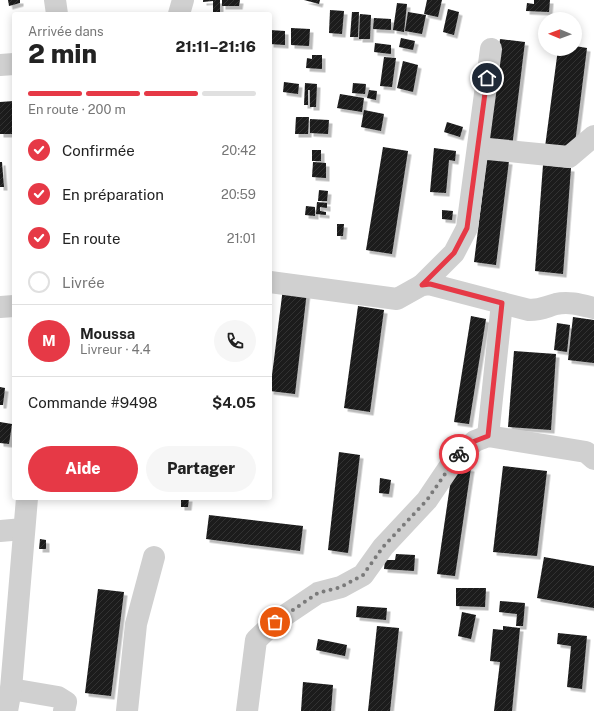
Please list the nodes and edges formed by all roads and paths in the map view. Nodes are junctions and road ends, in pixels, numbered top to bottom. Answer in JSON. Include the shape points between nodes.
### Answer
{"nodes":[{"id":1,"x":55,"y":0,"type":"edge"},
{"id":2,"x":184,"y":0,"type":"edge"},
{"id":3,"x":57,"y":12,"type":"edge"},
{"id":4,"x":180,"y":12,"type":"edge"},
{"id":5,"x":491,"y":49,"type":"dead end"},
{"id":6,"x":12,"y":64,"type":"edge"},
{"id":7,"x":0,"y":65,"type":"edge"},
{"id":8,"x":594,"y":136,"type":"edge"},
{"id":9,"x":478,"y":148,"type":"junction"},
{"id":10,"x":272,"y":282,"type":"edge"},
{"id":11,"x":422,"y":285,"type":"junction"},
{"id":12,"x":502,"y":303,"type":"junction"},
{"id":13,"x":12,"y":306,"type":"edge"},
{"id":14,"x":0,"y":307,"type":"edge"},
{"id":15,"x":594,"y":308,"type":"edge"},
{"id":16,"x":488,"y":436,"type":"junction"},
{"id":17,"x":594,"y":459,"type":"edge"},
{"id":18,"x":27,"y":500,"type":"edge"},
{"id":19,"x":24,"y":529,"type":"junction"},
{"id":20,"x":0,"y":531,"type":"edge"},
{"id":21,"x":154,"y":558,"type":"dead end"},
{"id":22,"x":10,"y":689,"type":"junction"},
{"id":23,"x":7,"y":711,"type":"edge"},
{"id":24,"x":64,"y":711,"type":"edge"},
{"id":25,"x":127,"y":711,"type":"edge"},
{"id":26,"x":247,"y":711,"type":"edge"}],
"edges":[{"from":1,"to":3,"type":"street"},
{"from":2,"to":4,"type":"street"},
{"from":5,"to":9,"type":"street"},
{"from":6,"to":7,"type":"street"},
{"from":8,"to":9,"type":"street","via":[[569,157]]},
{"from":9,"to":11,"type":"street","via":[[467,228],[454,253]]},
{"from":10,"to":11,"type":"street","via":[[397,299]]},
{"from":11,"to":12,"type":"street","via":[[430,284]]},
{"from":12,"to":15,"type":"street","via":[[529,310],[541,310],[556,304],[572,302]]},
{"from":12,"to":16,"type":"street"},
{"from":13,"to":14,"type":"street"},
{"from":16,"to":17,"type":"street","via":[[586,452]]},
{"from":16,"to":26,"type":"street","via":[[475,441],[456,457],[427,500],[383,547],[363,575],[341,587],[318,593],[275,622],[256,640]]},
{"from":18,"to":19,"type":"street"},
{"from":19,"to":20,"type":"street"},
{"from":19,"to":22,"type":"street"},
{"from":21,"to":25,"type":"street","via":[[136,624]]},
{"from":22,"to":23,"type":"street"},
{"from":22,"to":24,"type":"street","via":[[58,697],[66,702]]}]}
